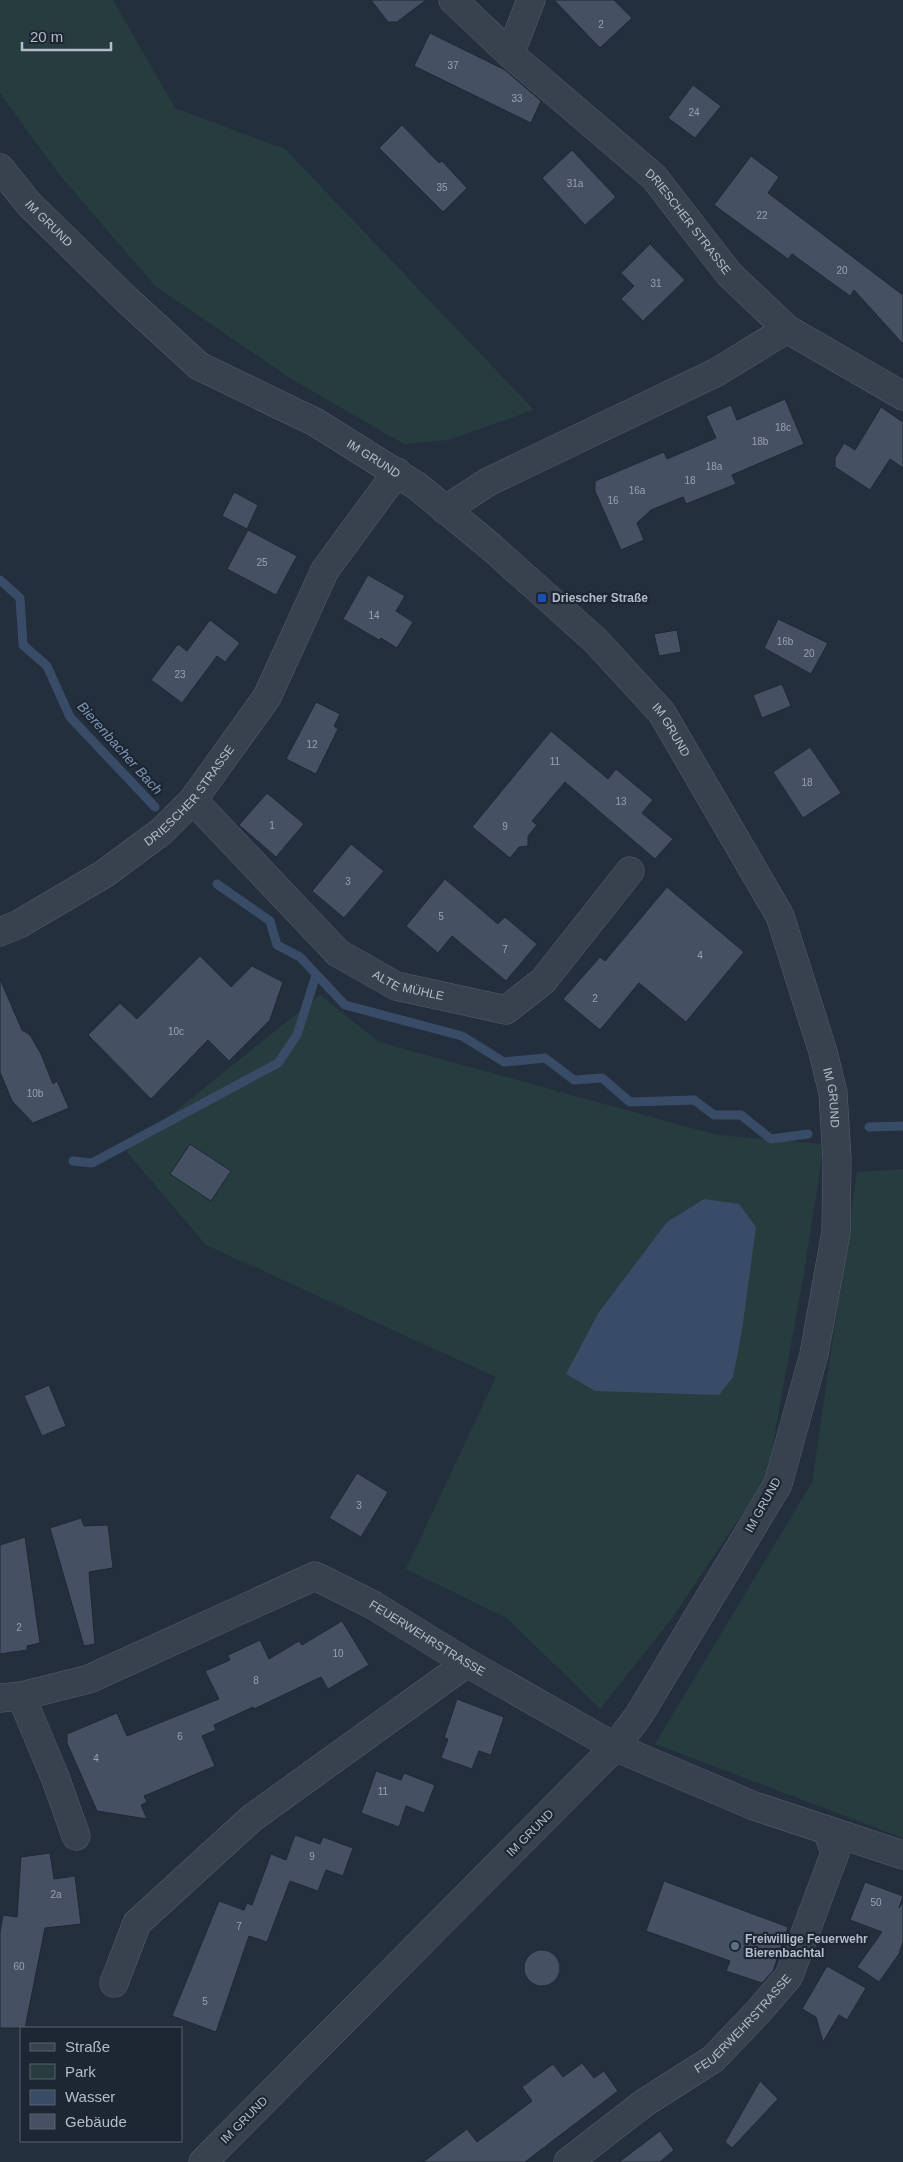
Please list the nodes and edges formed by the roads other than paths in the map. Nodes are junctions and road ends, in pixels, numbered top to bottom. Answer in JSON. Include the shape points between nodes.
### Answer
{"nodes":[{"id":1,"x":454,"y":0,"type":"edge"},
{"id":2,"x":531,"y":0,"type":"edge"},
{"id":3,"x":510,"y":54,"type":"junction"},
{"id":4,"x":0,"y":168,"type":"edge"},
{"id":5,"x":787,"y":329,"type":"junction"},
{"id":6,"x":903,"y":396,"type":"edge"},
{"id":7,"x":397,"y":472,"type":"junction"},
{"id":8,"x":445,"y":510,"type":"junction"},
{"id":9,"x":193,"y":800,"type":"junction"},
{"id":10,"x":630,"y":871,"type":"dead end"},
{"id":11,"x":0,"y":932,"type":"edge"},
{"id":12,"x":467,"y":1663,"type":"junction"},
{"id":13,"x":11,"y":1697,"type":"edge"},
{"id":14,"x":615,"y":1747,"type":"junction"},
{"id":15,"x":827,"y":1830,"type":"junction"},
{"id":16,"x":76,"y":1836,"type":"dead end"},
{"id":17,"x":903,"y":1856,"type":"edge"},
{"id":18,"x":114,"y":1983,"type":"dead end"},
{"id":19,"x":203,"y":2162,"type":"edge"},
{"id":20,"x":568,"y":2162,"type":"edge"}],
"edges":[{"from":1,"to":3,"type":"street","name":"DRIESCHER STRASSE"},
{"from":2,"to":3,"type":"street"},
{"from":3,"to":5,"type":"street","name":"DRIESCHER STRASSE","via":[[654,178],[728,274]]},
{"from":4,"to":7,"type":"street","name":"IM GRUND","via":[[29,204],[199,366],[314,422]]},
{"from":5,"to":6,"type":"street","name":"DRIESCHER STRASSE"},
{"from":5,"to":8,"type":"street","via":[[717,372],[488,482]]},
{"from":7,"to":8,"type":"street","name":"IM GRUND"},
{"from":7,"to":9,"type":"street","name":"DRIESCHER STRASSE","via":[[325,570],[267,696]]},
{"from":8,"to":14,"type":"street","name":"IM GRUND","via":[[596,641],[662,713],[780,916],[833,1093],[837,1159],[836,1232],[814,1354],[778,1484],[639,1715]]},
{"from":9,"to":10,"type":"street","name":"ALTE MÜHLE","via":[[338,953],[396,986],[506,1010],[543,981]]},
{"from":9,"to":11,"type":"street","name":"DRIESCHER STRASSE","via":[[162,831],[104,874]]},
{"from":12,"to":13,"type":"street","name":"FEUERWEHRSTRASSE","via":[[373,1605],[314,1576],[89,1678]]},
{"from":12,"to":14,"type":"street","name":"FEUERWEHRSTRASSE"},
{"from":12,"to":18,"type":"street","via":[[252,1818],[138,1923]]},
{"from":13,"to":16,"type":"street","name":"FEUERWEHRSTRASSE","via":[[52,1768]]},
{"from":14,"to":15,"type":"street","name":"FEUERWEHRSTRASSE","via":[[754,1806]]},
{"from":14,"to":19,"type":"street","name":"IM GRUND"},
{"from":15,"to":17,"type":"street","name":"FEUERWEHRSTRASSE"},
{"from":15,"to":20,"type":"street","name":"FEUERWEHRSTRASSE","via":[[835,1853],[789,1976],[713,2059],[644,2103]]}]}
